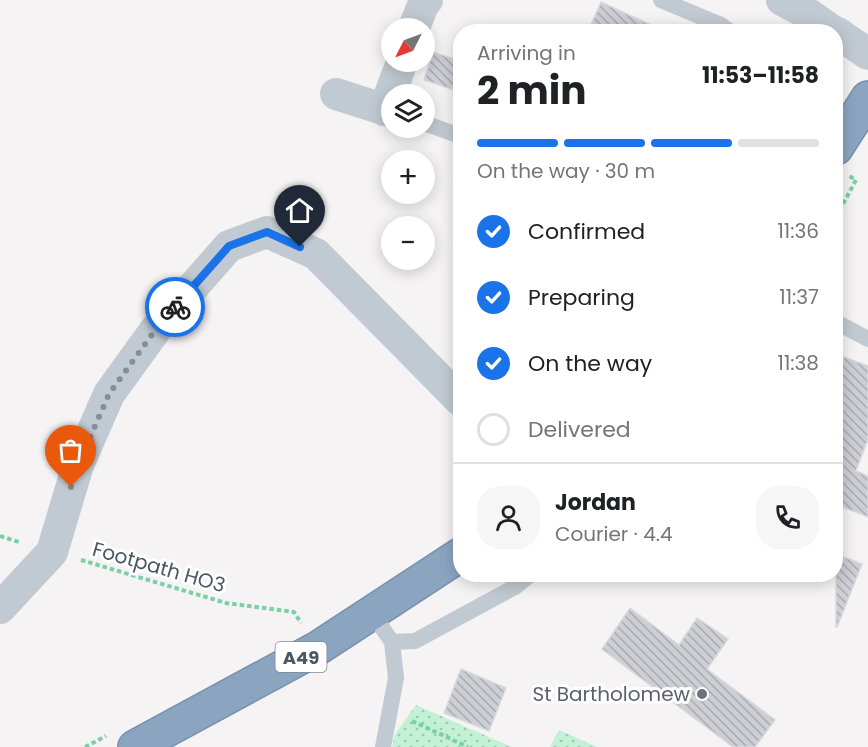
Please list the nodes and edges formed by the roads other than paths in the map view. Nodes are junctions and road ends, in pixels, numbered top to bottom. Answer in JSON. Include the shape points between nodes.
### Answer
{"nodes":[{"id":1,"x":427,"y":0,"type":"edge"},
{"id":2,"x":661,"y":0,"type":"edge"},
{"id":3,"x":782,"y":0,"type":"edge"},
{"id":4,"x":418,"y":18,"type":"edge"},
{"id":5,"x":719,"y":24,"type":"edge"},
{"id":6,"x":823,"y":24,"type":"edge"},
{"id":7,"x":843,"y":37,"type":"edge"},
{"id":8,"x":868,"y":54,"type":"edge"},
{"id":9,"x":336,"y":94,"type":"dead end"},
{"id":10,"x":868,"y":98,"type":"edge"},
{"id":11,"x":381,"y":109,"type":"edge"},
{"id":12,"x":435,"y":127,"type":"edge"},
{"id":13,"x":453,"y":133,"type":"edge"},
{"id":14,"x":843,"y":156,"type":"edge"},
{"id":15,"x":843,"y":326,"type":"edge"},
{"id":16,"x":868,"y":339,"type":"edge"},
{"id":17,"x":453,"y":393,"type":"edge"},
{"id":18,"x":453,"y":560,"type":"edge"},
{"id":19,"x":521,"y":582,"type":"edge"},
{"id":20,"x":0,"y":608,"type":"edge"},
{"id":21,"x":372,"y":613,"type":"junction"},
{"id":22,"x":392,"y":642,"type":"junction"},
{"id":23,"x":135,"y":747,"type":"edge"},
{"id":24,"x":382,"y":747,"type":"edge"}],
"edges":[{"from":1,"to":4,"type":"street"},
{"from":2,"to":5,"type":"lane"},
{"from":3,"to":6,"type":"street"},
{"from":7,"to":8,"type":"street"},
{"from":9,"to":11,"type":"street"},
{"from":10,"to":14,"type":"highway"},
{"from":12,"to":13,"type":"lane"},
{"from":15,"to":16,"type":"lane"},
{"from":17,"to":20,"type":"street","via":[[316,254],[267,232],[229,246],[156,329],[109,394],[78,465],[52,552]]},
{"from":18,"to":21,"type":"highway","number":"A49"},
{"from":19,"to":22,"type":"lane","via":[[415,641]]},
{"from":21,"to":22,"type":"lane"},
{"from":21,"to":23,"type":"highway","number":"A49","via":[[300,658]]},
{"from":22,"to":24,"type":"lane","via":[[396,678]]}]}
